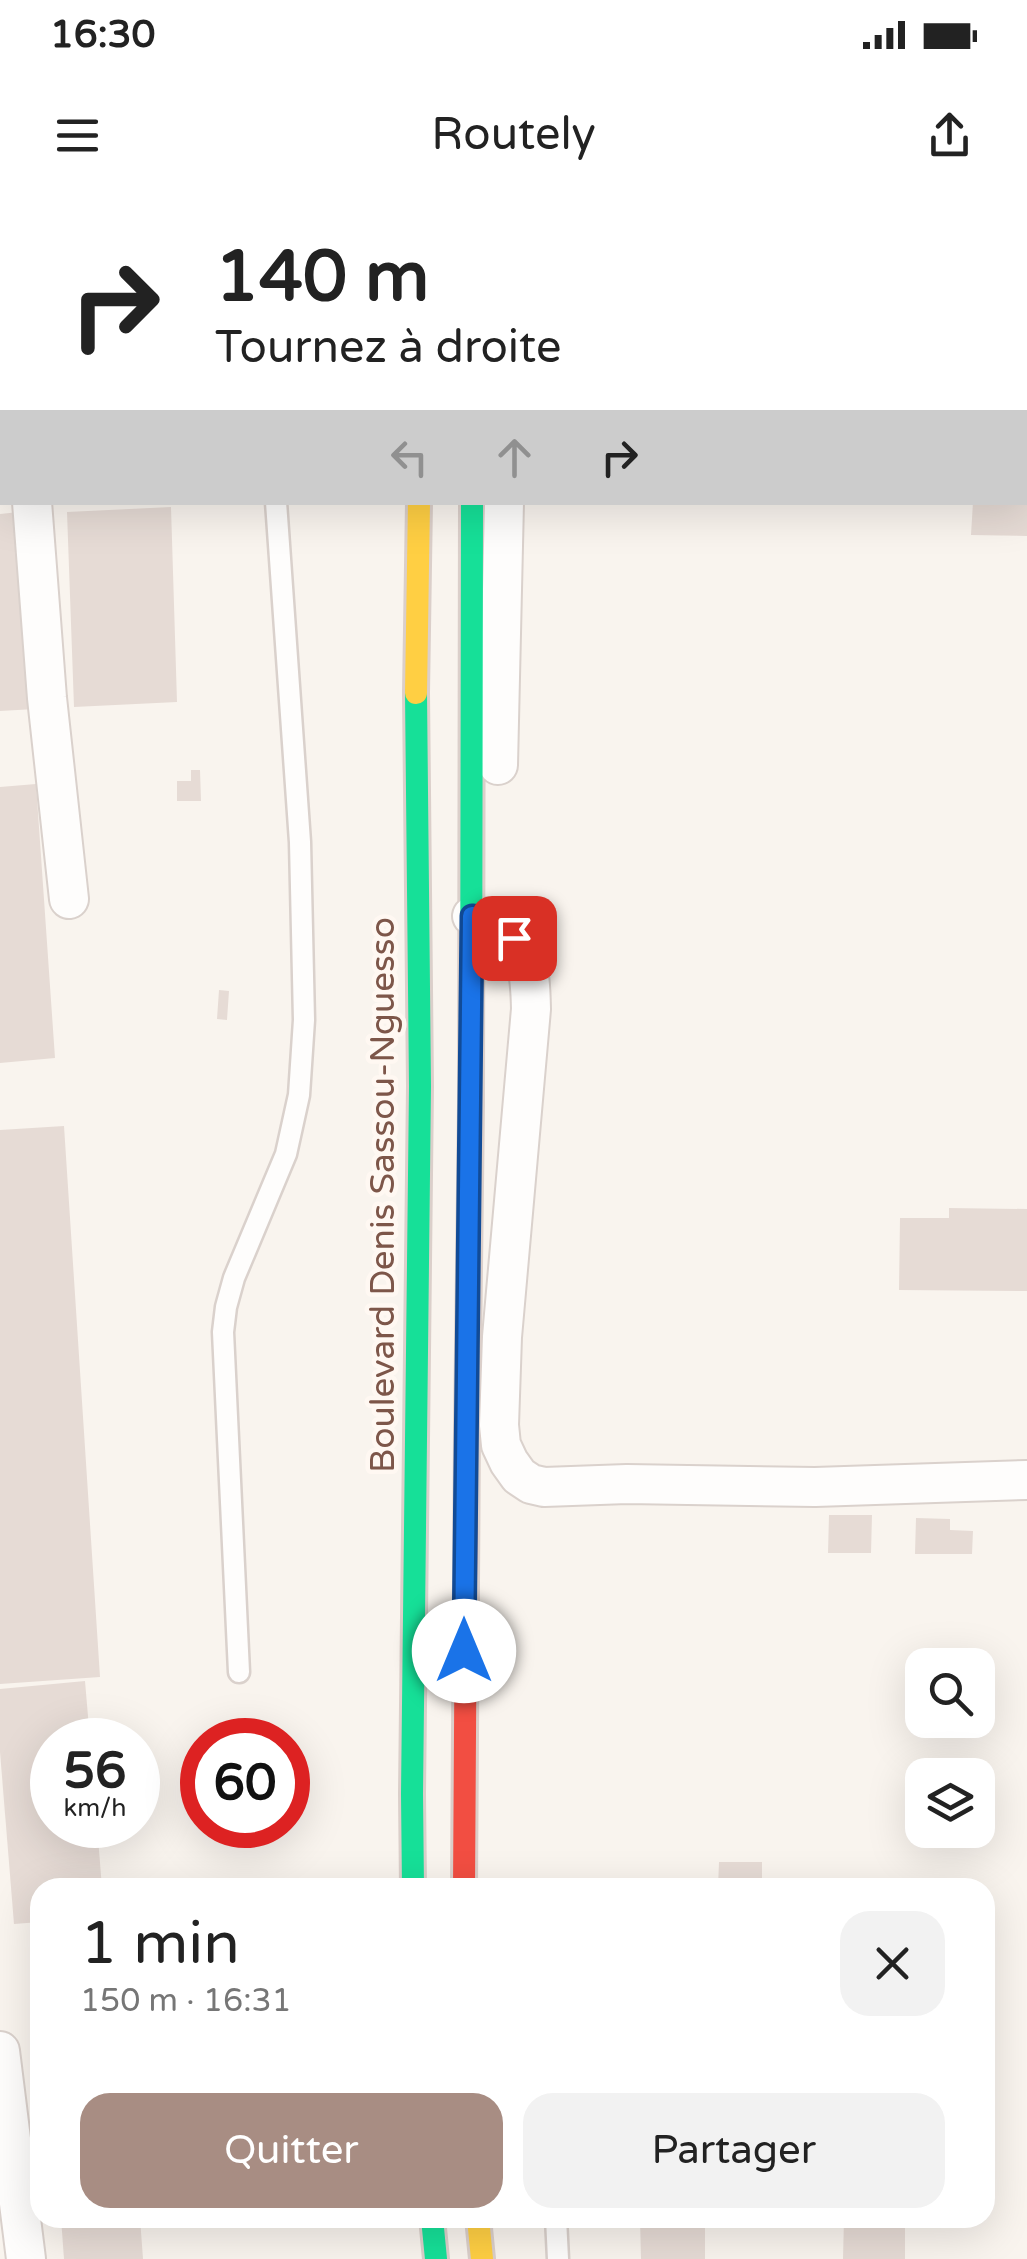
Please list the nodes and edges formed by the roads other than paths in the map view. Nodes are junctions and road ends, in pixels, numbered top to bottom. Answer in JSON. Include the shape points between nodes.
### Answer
{"nodes":[{"id":1,"x":32,"y":505,"type":"edge"},
{"id":2,"x":276,"y":505,"type":"edge"},
{"id":3,"x":419,"y":505,"type":"edge"},
{"id":4,"x":472,"y":505,"type":"edge"},
{"id":5,"x":504,"y":505,"type":"edge"},
{"id":6,"x":68,"y":899,"type":"dead end"},
{"id":7,"x":486,"y":918,"type":"junction"},
{"id":8,"x":1027,"y":1480,"type":"edge"},
{"id":9,"x":239,"y":1672,"type":"dead end"},
{"id":10,"x":413,"y":1878,"type":"edge"},
{"id":11,"x":464,"y":1878,"type":"edge"},
{"id":12,"x":0,"y":2051,"type":"edge"},
{"id":13,"x":433,"y":2228,"type":"edge"},
{"id":14,"x":479,"y":2228,"type":"edge"},
{"id":15,"x":556,"y":2228,"type":"edge"},
{"id":16,"x":26,"y":2259,"type":"edge"},
{"id":17,"x":436,"y":2259,"type":"edge"},
{"id":18,"x":482,"y":2259,"type":"edge"},
{"id":19,"x":558,"y":2259,"type":"edge"}],
"edges":[{"from":1,"to":6,"type":"street"},
{"from":2,"to":9,"type":"lane","via":[[300,842],[304,1020],[286,1154],[234,1278],[223,1332]]},
{"from":3,"to":10,"type":"main road","name":"Boulevard Denis Sassou-Nguesso"},
{"from":4,"to":7,"type":"main road","via":[[470,653]]},
{"from":5,"to":7,"type":"street","via":[[496,891]]},
{"from":7,"to":8,"type":"street","via":[[522,949],[530,976],[500,1425],[501,1445],[520,1476],[544,1488]]},
{"from":7,"to":11,"type":"main road","via":[[465,1463]]},
{"from":12,"to":16,"type":"street"},
{"from":13,"to":17,"type":"main road"},
{"from":14,"to":18,"type":"main road"},
{"from":15,"to":19,"type":"lane"}]}
